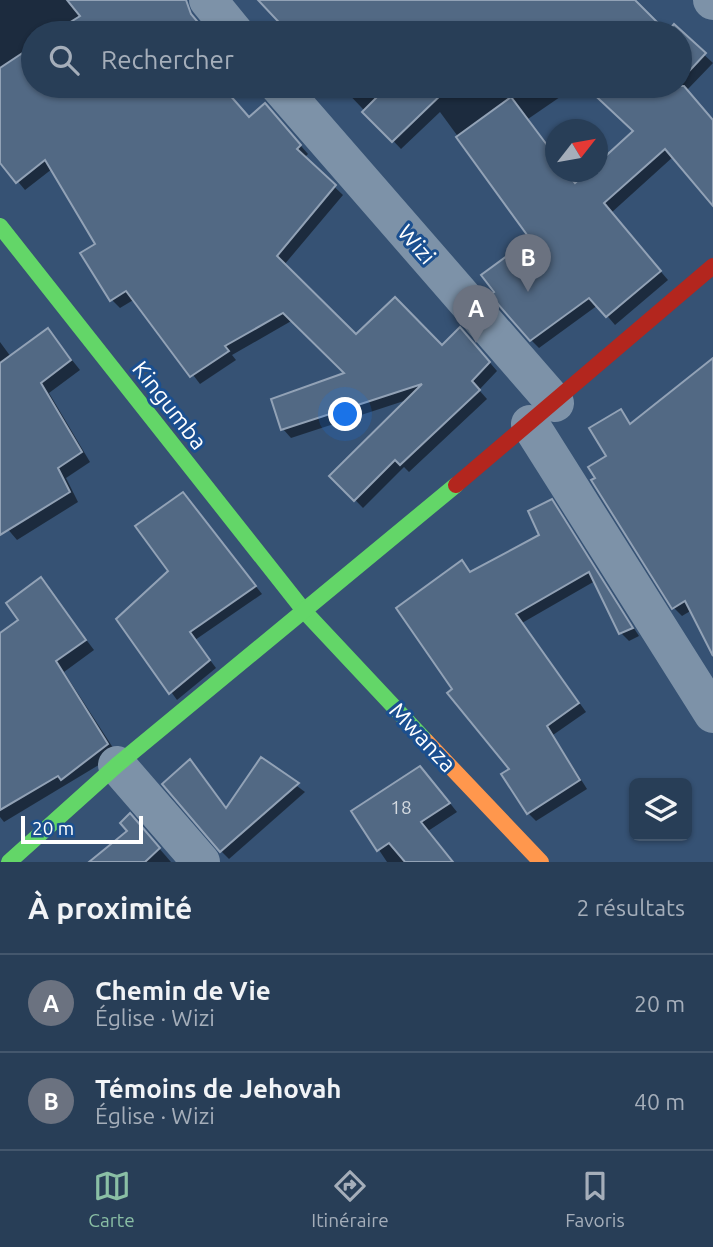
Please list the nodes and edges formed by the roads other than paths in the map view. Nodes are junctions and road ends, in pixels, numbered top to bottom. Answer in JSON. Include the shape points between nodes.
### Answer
{"nodes":[{"id":1,"x":208,"y":0,"type":"edge"},
{"id":2,"x":225,"y":21,"type":"edge"},
{"id":3,"x":289,"y":98,"type":"edge"},
{"id":4,"x":0,"y":226,"type":"edge"},
{"id":5,"x":713,"y":266,"type":"edge"},
{"id":6,"x":543,"y":413,"type":"junction"},
{"id":7,"x":305,"y":612,"type":"junction"},
{"id":8,"x":713,"y":714,"type":"edge"},
{"id":9,"x":117,"y":765,"type":"junction"},
{"id":10,"x":9,"y":862,"type":"edge"},
{"id":11,"x":201,"y":862,"type":"edge"},
{"id":12,"x":541,"y":862,"type":"edge"}],
"edges":[{"from":1,"to":2,"type":"street"},
{"from":3,"to":6,"type":"street","name":"Wizi"},
{"from":4,"to":7,"type":"street","name":"Kingumba"},
{"from":5,"to":6,"type":"street"},
{"from":6,"to":7,"type":"street"},
{"from":6,"to":8,"type":"street","name":"Wizi"},
{"from":7,"to":9,"type":"street"},
{"from":7,"to":12,"type":"street","name":"Mwanza"},
{"from":9,"to":10,"type":"street"},
{"from":9,"to":11,"type":"street"}]}
